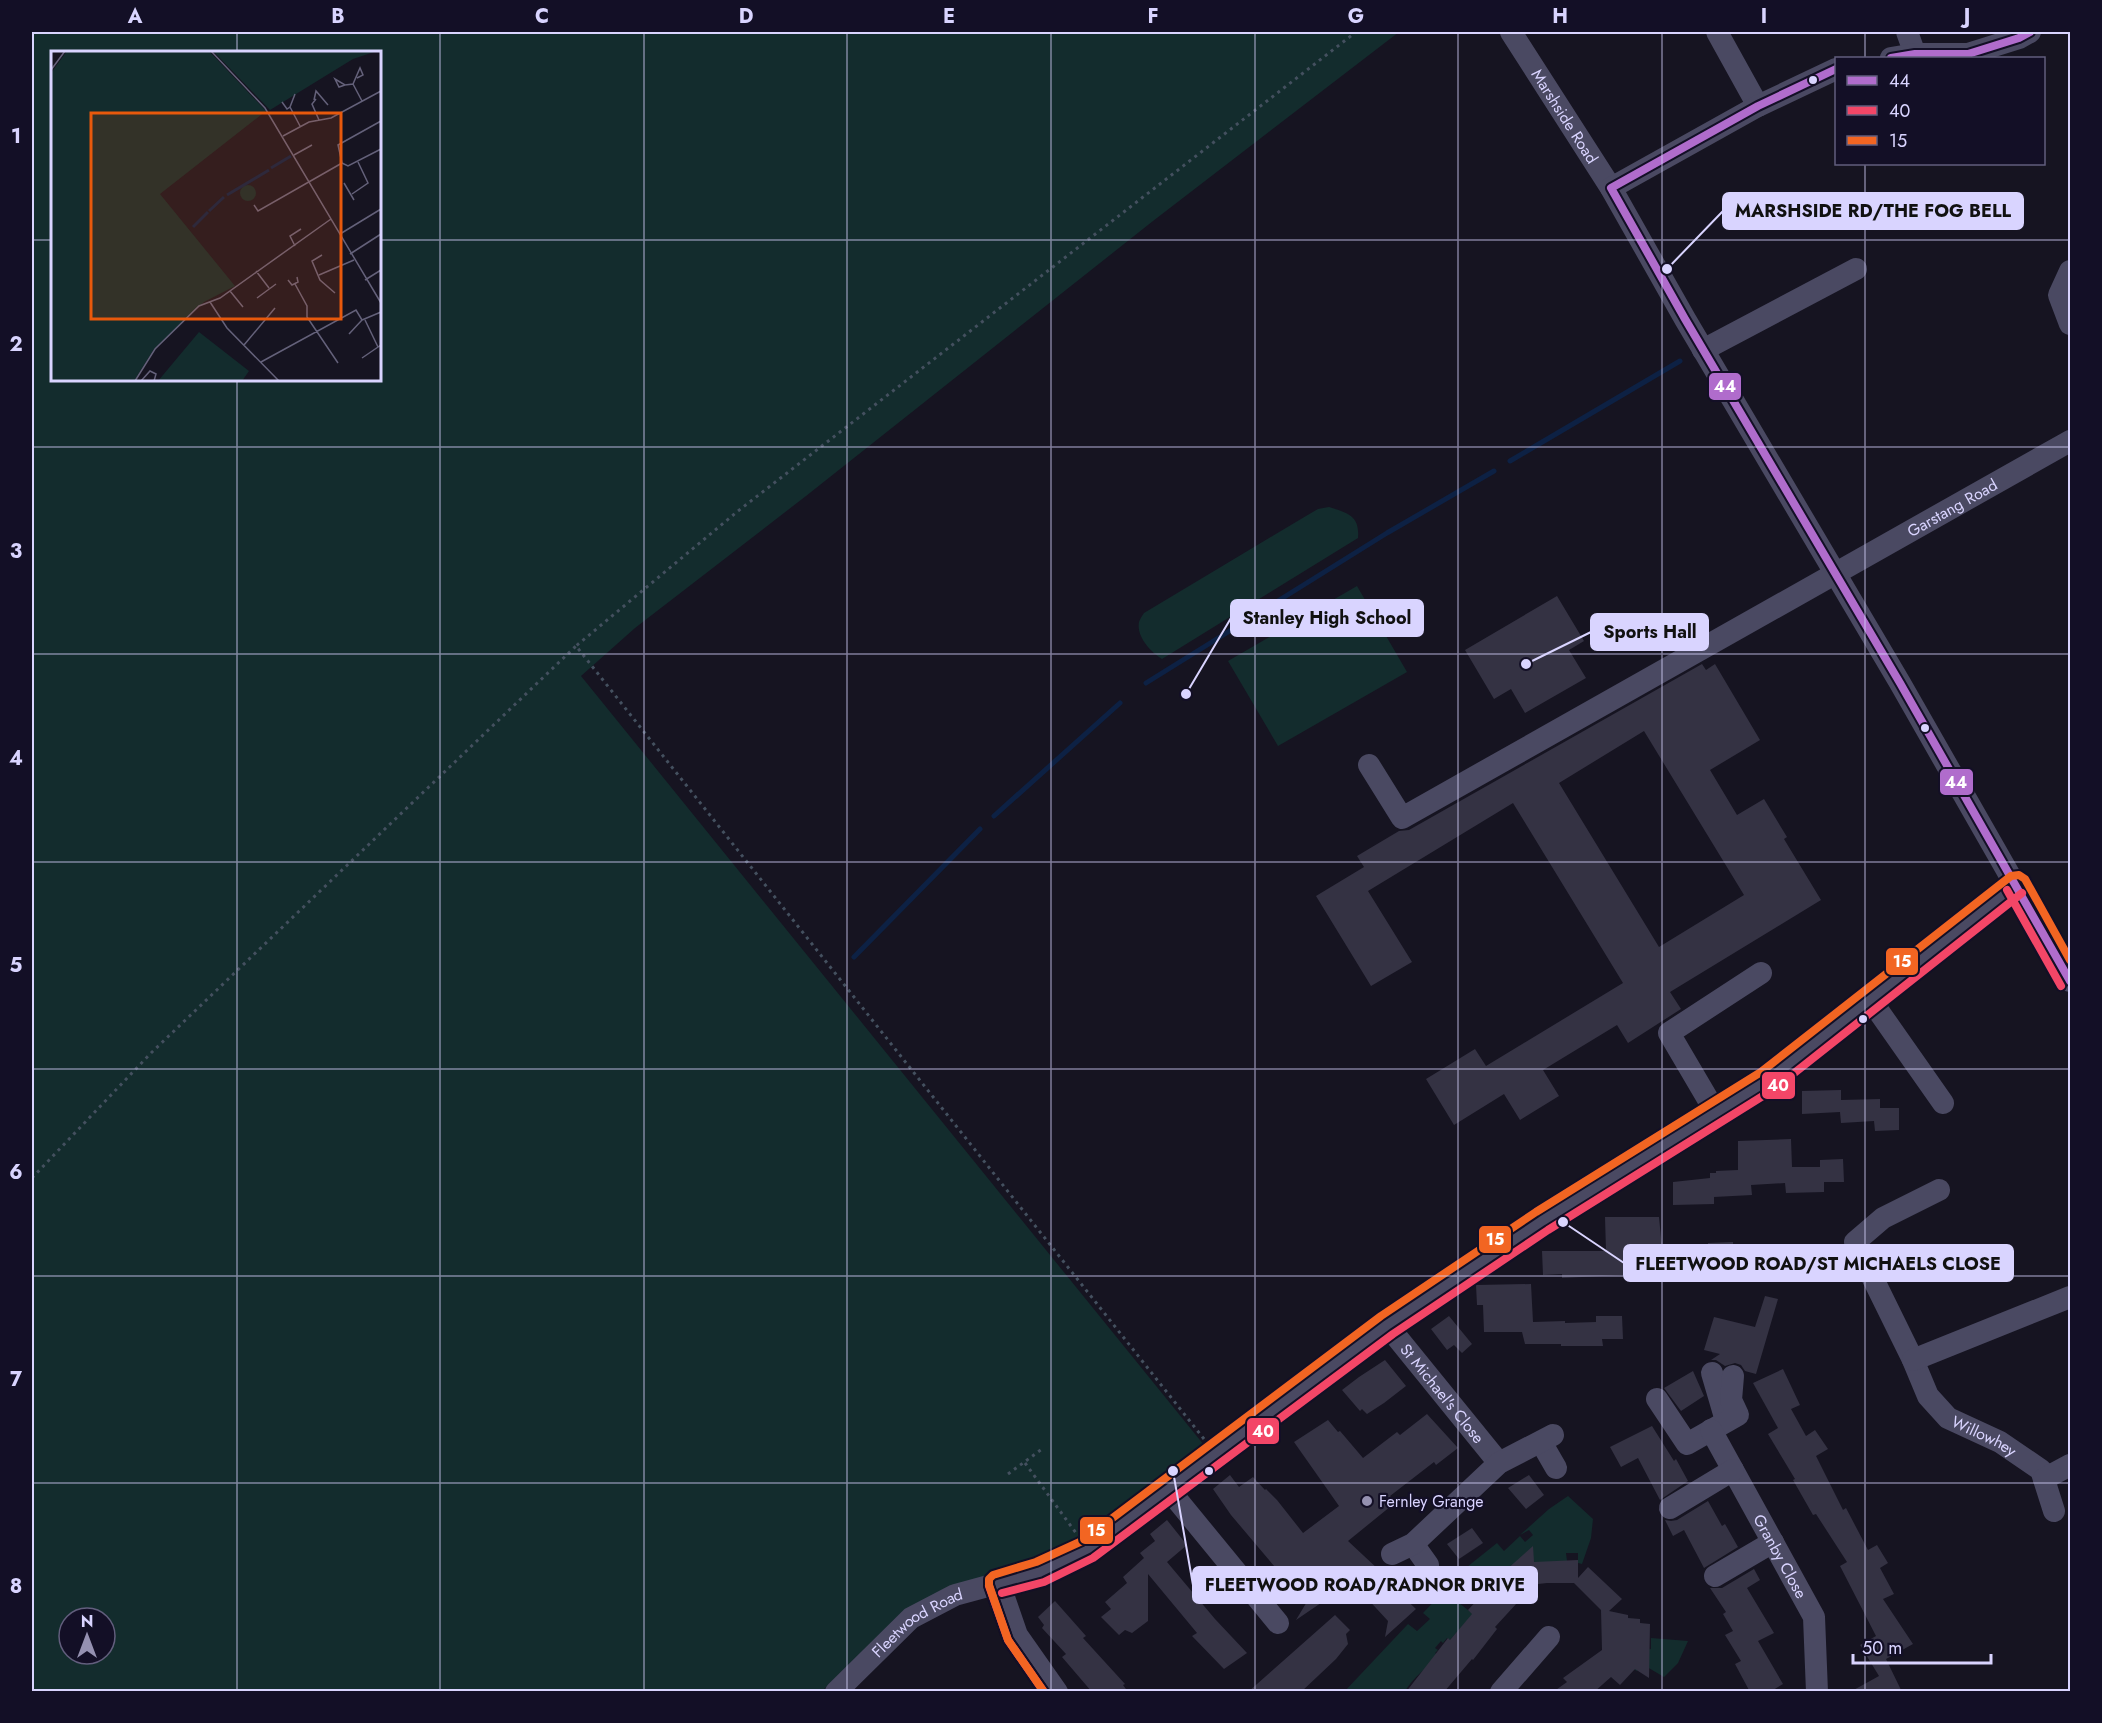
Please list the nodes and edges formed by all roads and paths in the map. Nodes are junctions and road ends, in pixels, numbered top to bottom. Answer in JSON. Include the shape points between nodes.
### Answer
{"nodes":[{"id":1,"x":1356,"y":32,"type":"edge"},
{"id":2,"x":1511,"y":32,"type":"edge"},
{"id":3,"x":1717,"y":32,"type":"edge"},
{"id":4,"x":1907,"y":32,"type":"edge"},
{"id":5,"x":2030,"y":32,"type":"edge"},
{"id":6,"x":1915,"y":54,"type":"junction"},
{"id":7,"x":1897,"y":57,"type":"edge"},
{"id":8,"x":1835,"y":69,"type":"edge"},
{"id":9,"x":1758,"y":106,"type":"junction"},
{"id":10,"x":1611,"y":188,"type":"junction"},
{"id":11,"x":1856,"y":269,"type":"dead end"},
{"id":12,"x":2070,"y":271,"type":"edge"},
{"id":13,"x":2070,"y":324,"type":"edge"},
{"id":14,"x":1703,"y":350,"type":"junction"},
{"id":15,"x":2070,"y":441,"type":"edge"},
{"id":16,"x":1836,"y":575,"type":"junction"},
{"id":17,"x":576,"y":646,"type":"junction"},
{"id":18,"x":1369,"y":765,"type":"dead end"},
{"id":19,"x":2016,"y":885,"type":"junction"},
{"id":20,"x":1761,"y":973,"type":"dead end"},
{"id":21,"x":2070,"y":981,"type":"edge"},
{"id":22,"x":1870,"y":999,"type":"junction"},
{"id":23,"x":1943,"y":1103,"type":"dead end"},
{"id":24,"x":1716,"y":1113,"type":"junction"},
{"id":25,"x":32,"y":1178,"type":"edge"},
{"id":26,"x":1939,"y":1190,"type":"dead end"},
{"id":27,"x":2070,"y":1297,"type":"edge"},
{"id":28,"x":1387,"y":1324,"type":"junction"},
{"id":29,"x":1913,"y":1360,"type":"junction"},
{"id":30,"x":1657,"y":1399,"type":"dead end"},
{"id":31,"x":1727,"y":1417,"type":"junction"},
{"id":32,"x":1042,"y":1449,"type":"dead end"},
{"id":33,"x":1216,"y":1455,"type":"junction"},
{"id":34,"x":1025,"y":1463,"type":"junction"},
{"id":35,"x":1499,"y":1463,"type":"junction"},
{"id":36,"x":2070,"y":1465,"type":"edge"},
{"id":37,"x":1556,"y":1468,"type":"dead end"},
{"id":38,"x":1733,"y":1470,"type":"junction"},
{"id":39,"x":1008,"y":1474,"type":"dead end"},
{"id":40,"x":2044,"y":1479,"type":"junction"},
{"id":41,"x":1169,"y":1490,"type":"junction"},
{"id":42,"x":1670,"y":1508,"type":"dead end"},
{"id":43,"x":2054,"y":1511,"type":"dead end"},
{"id":44,"x":1773,"y":1542,"type":"junction"},
{"id":45,"x":1413,"y":1544,"type":"junction"},
{"id":46,"x":1087,"y":1550,"type":"junction"},
{"id":47,"x":1392,"y":1554,"type":"dead end"},
{"id":48,"x":1428,"y":1565,"type":"dead end"},
{"id":49,"x":1715,"y":1576,"type":"dead end"},
{"id":50,"x":999,"y":1583,"type":"junction"},
{"id":51,"x":1278,"y":1623,"type":"dead end"},
{"id":52,"x":1549,"y":1637,"type":"dead end"},
{"id":53,"x":836,"y":1692,"type":"edge"},
{"id":54,"x":1057,"y":1692,"type":"edge"},
{"id":55,"x":1501,"y":1692,"type":"edge"},
{"id":56,"x":1817,"y":1692,"type":"edge"}],
"edges":[{"from":1,"to":17,"type":"path","via":[[738,511]]},
{"from":2,"to":10,"type":"street","name":"Marshside Road"},
{"from":3,"to":9,"type":"street"},
{"from":4,"to":6,"type":"street"},
{"from":5,"to":6,"type":"street","via":[[1968,54]]},
{"from":6,"to":7,"type":"street"},
{"from":8,"to":9,"type":"street"},
{"from":9,"to":10,"type":"street"},
{"from":10,"to":14,"type":"street","name":"Marshside Road"},
{"from":11,"to":14,"type":"street"},
{"from":12,"to":13,"type":"street","via":[[2060,296]]},
{"from":14,"to":16,"type":"street","name":"Marshside Road"},
{"from":15,"to":16,"type":"street","name":"Garstang Road"},
{"from":16,"to":18,"type":"street","name":"Garstang Road","via":[[1402,818]]},
{"from":16,"to":19,"type":"street","name":"Marshside Road"},
{"from":17,"to":25,"type":"path","via":[[160,1045]]},
{"from":17,"to":33,"type":"path"},
{"from":19,"to":21,"type":"street","name":"Marshside Road"},
{"from":19,"to":22,"type":"street","name":"Fleetwood Road"},
{"from":20,"to":24,"type":"street","via":[[1669,1033]]},
{"from":22,"to":23,"type":"street"},
{"from":22,"to":24,"type":"street","name":"Fleetwood Road","via":[[1767,1081]]},
{"from":24,"to":28,"type":"street","name":"Fleetwood Road","via":[[1542,1221]]},
{"from":26,"to":29,"type":"street","name":"Willowhey","via":[[1883,1218],[1855,1242]]},
{"from":27,"to":29,"type":"street"},
{"from":28,"to":33,"type":"street","name":"Fleetwood Road"},
{"from":28,"to":35,"type":"street","name":"St Michael's Close"},
{"from":29,"to":40,"type":"street","name":"Willowhey","via":[[1928,1396],[1948,1418],[2000,1442],[2041,1470]]},
{"from":30,"to":31,"type":"street","via":[[1687,1444]]},
{"from":31,"to":31,"type":"street","name":"Granby Close","via":[[1732,1378]]},
{"from":31,"to":38,"type":"street","name":"Granby Close"},
{"from":32,"to":34,"type":"path"},
{"from":33,"to":41,"type":"street","name":"Fleetwood Road"},
{"from":34,"to":39,"type":"path"},
{"from":34,"to":46,"type":"path"},
{"from":35,"to":37,"type":"street","via":[[1547,1438]]},
{"from":35,"to":45,"type":"street"},
{"from":36,"to":40,"type":"street"},
{"from":38,"to":42,"type":"street"},
{"from":38,"to":44,"type":"street","name":"Granby Close"},
{"from":40,"to":43,"type":"street","name":"Willowhey"},
{"from":41,"to":46,"type":"street","name":"Fleetwood Road"},
{"from":41,"to":51,"type":"street"},
{"from":44,"to":49,"type":"street"},
{"from":44,"to":56,"type":"street","name":"Granby Close","via":[[1814,1617]]},
{"from":45,"to":47,"type":"street"},
{"from":45,"to":48,"type":"street"},
{"from":46,"to":50,"type":"street","name":"Fleetwood Road","via":[[1040,1572]]},
{"from":50,"to":53,"type":"street","name":"Fleetwood Road","via":[[955,1595],[911,1618]]},
{"from":50,"to":54,"type":"street","via":[[1017,1635]]},
{"from":52,"to":55,"type":"street"}]}
